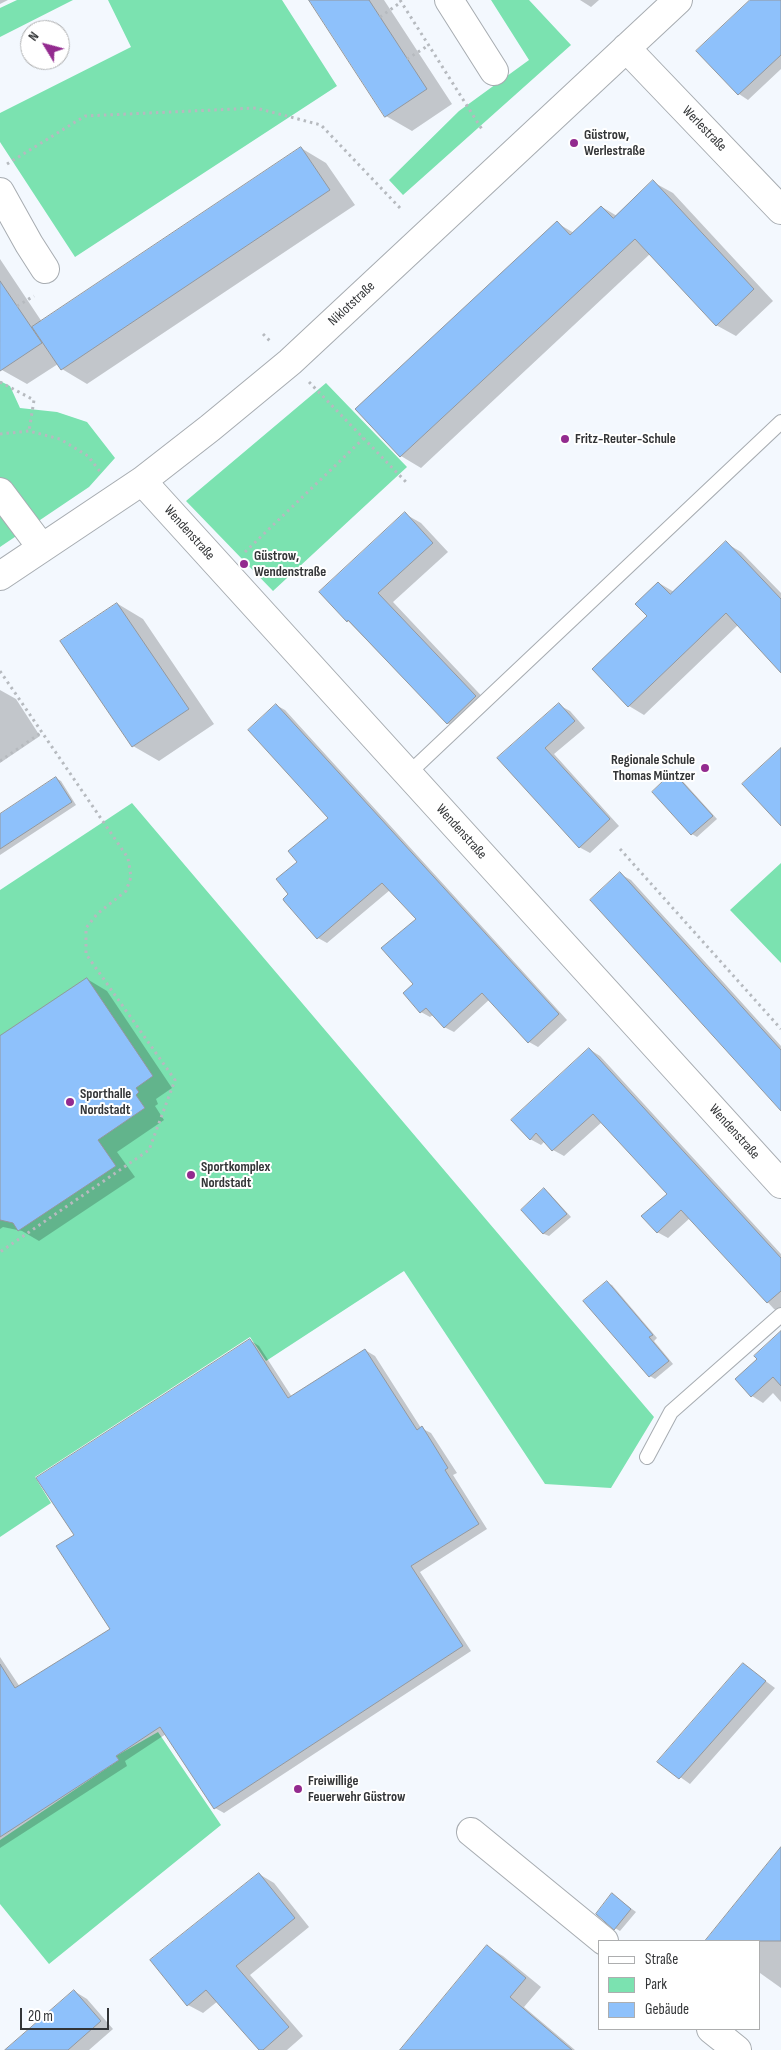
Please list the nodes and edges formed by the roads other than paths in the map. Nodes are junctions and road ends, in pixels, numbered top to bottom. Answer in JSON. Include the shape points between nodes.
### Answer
{"nodes":[{"id":1,"x":449,"y":0,"type":"edge"},
{"id":2,"x":678,"y":0,"type":"edge"},
{"id":3,"x":626,"y":48,"type":"junction"},
{"id":4,"x":494,"y":72,"type":"dead end"},
{"id":5,"x":0,"y":192,"type":"edge"},
{"id":6,"x":781,"y":210,"type":"edge"},
{"id":7,"x":45,"y":268,"type":"dead end"},
{"id":8,"x":781,"y":422,"type":"edge"},
{"id":9,"x":132,"y":488,"type":"junction"},
{"id":10,"x":0,"y":492,"type":"edge"},
{"id":11,"x":42,"y":548,"type":"junction"},
{"id":12,"x":0,"y":576,"type":"edge"},
{"id":13,"x":408,"y":774,"type":"junction"},
{"id":14,"x":781,"y":1184,"type":"edge"},
{"id":15,"x":781,"y":1315,"type":"edge"},
{"id":16,"x":647,"y":1457,"type":"dead end"},
{"id":17,"x":471,"y":1832,"type":"dead end"},
{"id":18,"x":603,"y":1940,"type":"edge"},
{"id":19,"x":712,"y":2030,"type":"edge"},
{"id":20,"x":737,"y":2050,"type":"edge"}],
"edges":[{"from":1,"to":4,"type":"street"},
{"from":2,"to":3,"type":"street","name":"Niklotstraße"},
{"from":3,"to":6,"type":"street","name":"Werlestraße"},
{"from":3,"to":9,"type":"street","name":"Niklotstraße","via":[[290,362]]},
{"from":5,"to":7,"type":"street"},
{"from":8,"to":13,"type":"lane"},
{"from":9,"to":11,"type":"street","name":"Niklotstraße"},
{"from":9,"to":13,"type":"street","name":"Wendenstraße","via":[[225,572]]},
{"from":10,"to":11,"type":"street"},
{"from":11,"to":12,"type":"street","name":"Niklotstraße"},
{"from":13,"to":14,"type":"street","name":"Wendenstraße"},
{"from":15,"to":16,"type":"lane","via":[[671,1412]]},
{"from":17,"to":18,"type":"street"},
{"from":19,"to":20,"type":"street"}]}
